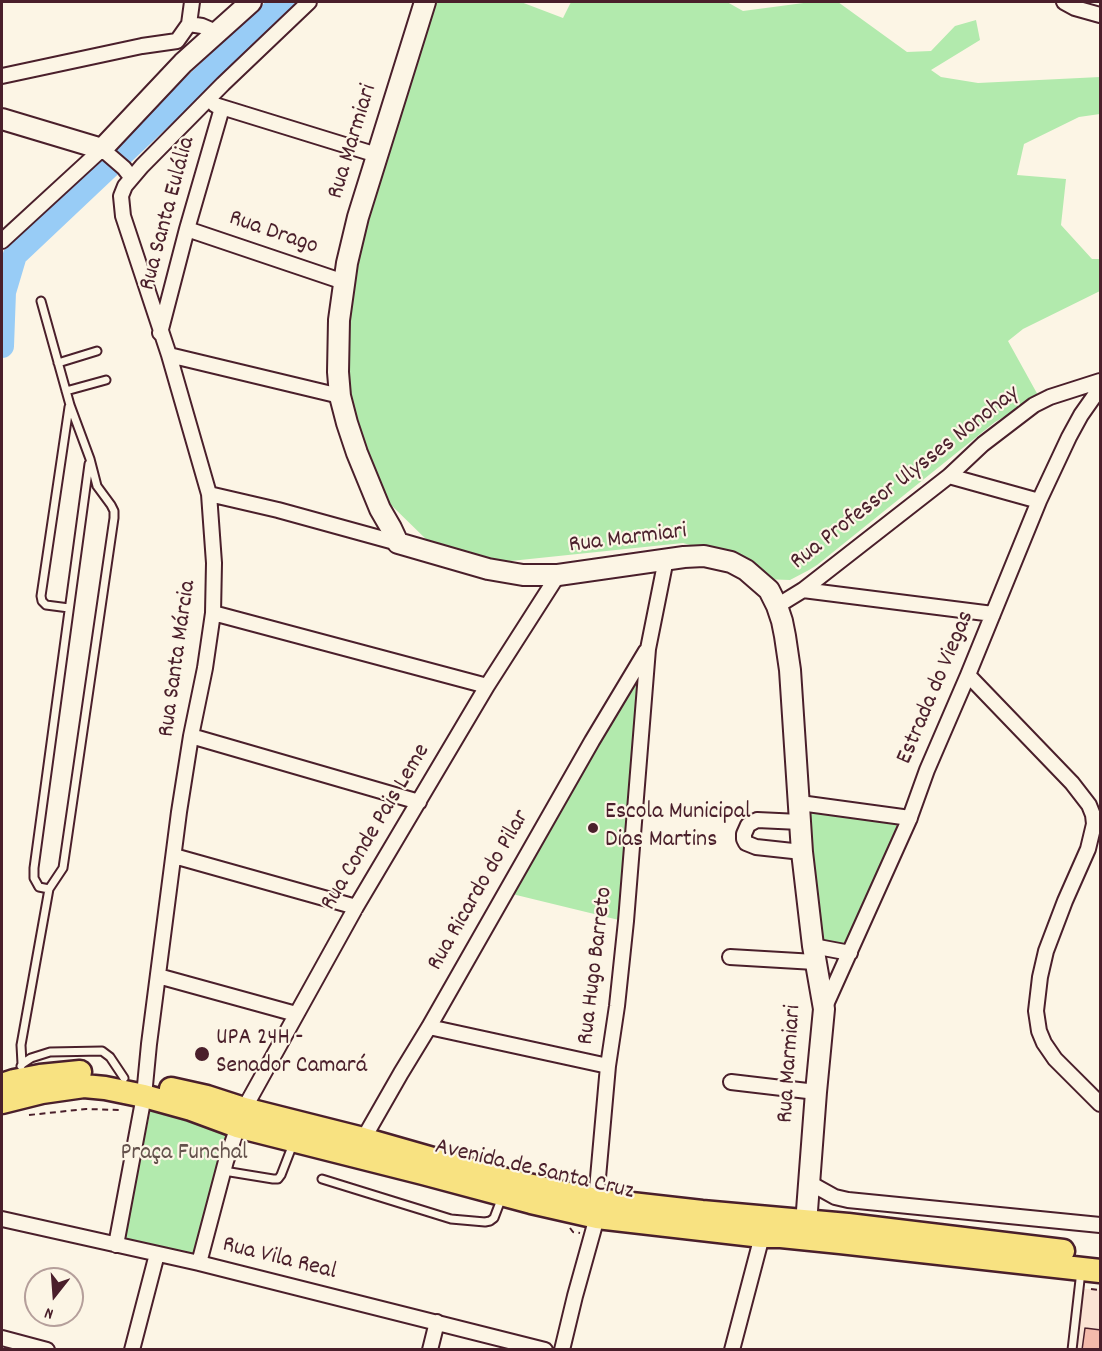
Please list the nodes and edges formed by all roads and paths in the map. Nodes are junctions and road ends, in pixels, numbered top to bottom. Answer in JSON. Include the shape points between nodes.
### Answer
{"nodes":[{"id":1,"x":192,"y":2,"type":"edge"},
{"id":2,"x":251,"y":2,"type":"edge"},
{"id":3,"x":309,"y":2,"type":"edge"},
{"id":4,"x":425,"y":2,"type":"edge"},
{"id":5,"x":1070,"y":5,"type":"edge"},
{"id":6,"x":1101,"y":15,"type":"edge"},
{"id":7,"x":189,"y":24,"type":"junction"},
{"id":8,"x":216,"y":32,"type":"junction"},
{"id":9,"x":177,"y":41,"type":"junction"},
{"id":10,"x":183,"y":63,"type":"junction"},
{"id":11,"x":2,"y":76,"type":"edge"},
{"id":12,"x":206,"y":102,"type":"junction"},
{"id":13,"x":222,"y":108,"type":"junction"},
{"id":14,"x":2,"y":119,"type":"edge"},
{"id":15,"x":104,"y":151,"type":"junction"},
{"id":16,"x":377,"y":155,"type":"junction"},
{"id":17,"x":128,"y":173,"type":"junction"},
{"id":18,"x":187,"y":229,"type":"junction"},
{"id":19,"x":2,"y":241,"type":"edge"},
{"id":20,"x":344,"y":282,"type":"junction"},
{"id":21,"x":40,"y":301,"type":"dead end"},
{"id":22,"x":160,"y":333,"type":"junction"},
{"id":23,"x":97,"y":351,"type":"dead end"},
{"id":24,"x":169,"y":355,"type":"junction"},
{"id":25,"x":58,"y":363,"type":"junction"},
{"id":26,"x":106,"y":380,"type":"dead end"},
{"id":27,"x":1101,"y":381,"type":"edge"},
{"id":28,"x":1101,"y":388,"type":"edge"},
{"id":29,"x":66,"y":391,"type":"junction"},
{"id":30,"x":340,"y":396,"type":"junction"},
{"id":31,"x":70,"y":405,"type":"junction"},
{"id":32,"x":90,"y":459,"type":"junction"},
{"id":33,"x":949,"y":476,"type":"junction"},
{"id":34,"x":209,"y":494,"type":"junction"},
{"id":35,"x":1040,"y":501,"type":"junction"},
{"id":36,"x":398,"y":543,"type":"junction"},
{"id":37,"x":666,"y":559,"type":"junction"},
{"id":38,"x":558,"y":575,"type":"junction"},
{"id":39,"x":803,"y":590,"type":"junction"},
{"id":40,"x":777,"y":606,"type":"junction"},
{"id":41,"x":69,"y":609,"type":"junction"},
{"id":42,"x":213,"y":613,"type":"junction"},
{"id":43,"x":993,"y":614,"type":"junction"},
{"id":44,"x":648,"y":649,"type":"junction"},
{"id":45,"x":968,"y":675,"type":"junction"},
{"id":46,"x":487,"y":686,"type":"junction"},
{"id":47,"x":191,"y":736,"type":"junction"},
{"id":48,"x":419,"y":802,"type":"junction"},
{"id":49,"x":800,"y":802,"type":"junction"},
{"id":50,"x":1097,"y":817,"type":"edge"},
{"id":51,"x":910,"y":818,"type":"junction"},
{"id":52,"x":800,"y":822,"type":"junction"},
{"id":53,"x":802,"y":852,"type":"junction"},
{"id":54,"x":174,"y":856,"type":"junction"},
{"id":55,"x":49,"y":889,"type":"junction"},
{"id":56,"x":356,"y":907,"type":"junction"},
{"id":57,"x":850,"y":953,"type":"junction"},
{"id":58,"x":814,"y":954,"type":"junction"},
{"id":59,"x":730,"y":957,"type":"dead end"},
{"id":60,"x":158,"y":976,"type":"junction"},
{"id":61,"x":824,"y":1009,"type":"junction"},
{"id":62,"x":297,"y":1014,"type":"junction"},
{"id":63,"x":429,"y":1027,"type":"junction"},
{"id":64,"x":608,"y":1066,"type":"junction"},
{"id":65,"x":13,"y":1076,"type":"edge"},
{"id":66,"x":731,"y":1082,"type":"dead end"},
{"id":67,"x":138,"y":1085,"type":"junction"},
{"id":68,"x":816,"y":1092,"type":"junction"},
{"id":69,"x":2,"y":1102,"type":"edge"},
{"id":70,"x":1101,"y":1104,"type":"edge"},
{"id":71,"x":240,"y":1117,"type":"junction"},
{"id":72,"x":294,"y":1140,"type":"junction"},
{"id":73,"x":358,"y":1148,"type":"junction"},
{"id":74,"x":224,"y":1171,"type":"junction"},
{"id":75,"x":322,"y":1179,"type":"dead end"},
{"id":76,"x":808,"y":1182,"type":"junction"},
{"id":77,"x":502,"y":1195,"type":"junction"},
{"id":78,"x":596,"y":1208,"type":"junction"},
{"id":79,"x":2,"y":1219,"type":"edge"},
{"id":80,"x":1101,"y":1225,"type":"edge"},
{"id":81,"x":806,"y":1230,"type":"junction"},
{"id":82,"x":762,"y":1236,"type":"junction"},
{"id":83,"x":116,"y":1245,"type":"junction"},
{"id":84,"x":157,"y":1254,"type":"junction"},
{"id":85,"x":1101,"y":1255,"type":"edge"},
{"id":86,"x":199,"y":1263,"type":"junction"},
{"id":87,"x":1091,"y":1270,"type":"edge"},
{"id":88,"x":437,"y":1322,"type":"junction"},
{"id":89,"x":2,"y":1338,"type":"edge"},
{"id":90,"x":47,"y":1350,"type":"edge"},
{"id":91,"x":132,"y":1350,"type":"edge"},
{"id":92,"x":430,"y":1350,"type":"edge"},
{"id":93,"x":545,"y":1350,"type":"edge"},
{"id":94,"x":562,"y":1350,"type":"edge"},
{"id":95,"x":732,"y":1350,"type":"edge"},
{"id":96,"x":1072,"y":1350,"type":"edge"}],
"edges":[{"from":1,"to":7,"type":"street"},
{"from":2,"to":8,"type":"street"},
{"from":3,"to":12,"type":"street"},
{"from":4,"to":16,"type":"street","name":"Rua Marmiari"},
{"from":5,"to":6,"type":"street"},
{"from":7,"to":8,"type":"street"},
{"from":7,"to":9,"type":"street"},
{"from":8,"to":10,"type":"street"},
{"from":9,"to":10,"type":"street"},
{"from":9,"to":11,"type":"street"},
{"from":10,"to":15,"type":"street"},
{"from":12,"to":13,"type":"street"},
{"from":12,"to":17,"type":"street"},
{"from":13,"to":16,"type":"street"},
{"from":13,"to":18,"type":"street","name":"Rua Santa Eulália"},
{"from":14,"to":15,"type":"street"},
{"from":15,"to":17,"type":"street"},
{"from":15,"to":19,"type":"street"},
{"from":16,"to":20,"type":"street","name":"Rua Marmiari"},
{"from":17,"to":22,"type":"street","name":"Rua Santa Márcia","via":[[121,196],[123,216]]},
{"from":18,"to":20,"type":"street","name":"Rua Drago"},
{"from":18,"to":22,"type":"street","name":"Rua Santa Eulália"},
{"from":20,"to":30,"type":"street","name":"Rua Marmiari","via":[[339,320]]},
{"from":21,"to":25,"type":"lane"},
{"from":22,"to":24,"type":"street","name":"Rua Santa Márcia"},
{"from":23,"to":25,"type":"lane"},
{"from":24,"to":30,"type":"street"},
{"from":24,"to":34,"type":"street","name":"Rua Santa Márcia"},
{"from":25,"to":29,"type":"lane"},
{"from":26,"to":29,"type":"lane"},
{"from":27,"to":33,"type":"street","name":"Rua Professor Ulysses Nonohay","via":[[1034,405]]},
{"from":28,"to":35,"type":"street","name":"Estrada do Viegas","via":[[1077,422]]},
{"from":29,"to":31,"type":"lane"},
{"from":30,"to":36,"type":"street","name":"Rua Marmiari","via":[[367,478]]},
{"from":31,"to":32,"type":"lane"},
{"from":31,"to":41,"type":"lane","via":[[41,596],[46,605]]},
{"from":32,"to":41,"type":"lane"},
{"from":32,"to":55,"type":"lane","via":[[97,486],[111,505],[114,518],[63,868]]},
{"from":33,"to":35,"type":"street"},
{"from":33,"to":39,"type":"street","name":"Rua Professor Ulysses Nonohay"},
{"from":34,"to":36,"type":"street"},
{"from":34,"to":42,"type":"street","name":"Rua Santa Márcia"},
{"from":35,"to":43,"type":"street","name":"Estrada do Viegas"},
{"from":36,"to":38,"type":"street","name":"Rua Marmiari","via":[[503,572]]},
{"from":37,"to":38,"type":"street","name":"Rua Marmiari"},
{"from":37,"to":40,"type":"street","name":"Rua Marmiari","via":[[694,556],[731,562],[769,590]]},
{"from":37,"to":44,"type":"street","name":"Rua Hugo Barreto"},
{"from":38,"to":46,"type":"street","name":"Rua Conde Pais Leme"},
{"from":39,"to":40,"type":"street","name":"Rua Professor Ulysses Nonohay"},
{"from":39,"to":43,"type":"street"},
{"from":40,"to":49,"type":"street","name":"Rua Marmiari","via":[[790,670]]},
{"from":41,"to":55,"type":"lane","via":[[34,867],[39,886]]},
{"from":42,"to":46,"type":"street"},
{"from":42,"to":47,"type":"street","name":"Rua Santa Márcia"},
{"from":43,"to":45,"type":"street","name":"Estrada do Viegas"},
{"from":44,"to":63,"type":"street","name":"Rua Ricardo do Pilar"},
{"from":44,"to":64,"type":"street","name":"Rua Hugo Barreto","via":[[626,921]]},
{"from":45,"to":50,"type":"street","via":[[1072,783]]},
{"from":45,"to":51,"type":"street","name":"Estrada do Viegas"},
{"from":46,"to":48,"type":"street","name":"Rua Conde Pais Leme"},
{"from":47,"to":48,"type":"street"},
{"from":47,"to":54,"type":"street","name":"Rua Santa Márcia"},
{"from":48,"to":56,"type":"street","name":"Rua Conde Pais Leme"},
{"from":49,"to":51,"type":"street"},
{"from":49,"to":52,"type":"street","name":"Rua Marmiari"},
{"from":50,"to":70,"type":"street","via":[[1046,951],[1036,1011],[1039,1031],[1055,1059]]},
{"from":51,"to":57,"type":"street","name":"Estrada do Viegas"},
{"from":52,"to":53,"type":"street","name":"Rua Marmiari"},
{"from":52,"to":53,"type":"street","via":[[757,820],[748,825],[744,839],[756,847]]},
{"from":53,"to":58,"type":"street","name":"Rua Marmiari"},
{"from":54,"to":56,"type":"street"},
{"from":54,"to":60,"type":"street","name":"Rua Santa Márcia"},
{"from":55,"to":65,"type":"lane"},
{"from":56,"to":62,"type":"street","name":"Rua Conde Pais Leme"},
{"from":57,"to":58,"type":"street"},
{"from":57,"to":61,"type":"street","name":"Estrada do Viegas"},
{"from":58,"to":59,"type":"street"},
{"from":58,"to":61,"type":"street","name":"Rua Marmiari"},
{"from":60,"to":62,"type":"street"},
{"from":60,"to":67,"type":"street","name":"Rua Santa Márcia"},
{"from":61,"to":68,"type":"street","name":"Rua Marmiari"},
{"from":62,"to":71,"type":"street","name":"Rua Conde Pais Leme"},
{"from":63,"to":64,"type":"street"},
{"from":63,"to":73,"type":"street","name":"Rua Ricardo do Pilar"},
{"from":64,"to":78,"type":"street","name":"Rua Hugo Barreto"},
{"from":65,"to":67,"type":"main road","name":"Avenida de Santa Cruz","via":[[82,1072]]},
{"from":66,"to":68,"type":"street"},
{"from":67,"to":69,"type":"main road","name":"Avenida de Santa Cruz","via":[[126,1091],[84,1086]]},
{"from":67,"to":71,"type":"main road","name":"Avenida de Santa Cruz","via":[[191,1109]]},
{"from":67,"to":83,"type":"street"},
{"from":68,"to":76,"type":"street","name":"Rua Marmiari"},
{"from":71,"to":72,"type":"main road","name":"Avenida de Santa Cruz"},
{"from":71,"to":73,"type":"main road","name":"Avenida de Santa Cruz"},
{"from":71,"to":74,"type":"street"},
{"from":72,"to":73,"type":"main road","name":"Avenida de Santa Cruz"},
{"from":72,"to":74,"type":"lane","via":[[278,1179]]},
{"from":73,"to":77,"type":"main road","name":"Avenida de Santa Cruz"},
{"from":73,"to":78,"type":"main road","name":"Avenida de Santa Cruz","via":[[510,1181]]},
{"from":74,"to":86,"type":"street"},
{"from":75,"to":77,"type":"lane","via":[[452,1218],[485,1222],[494,1218]]},
{"from":76,"to":80,"type":"street","via":[[848,1200]]},
{"from":76,"to":81,"type":"street","name":"Rua Marmiari"},
{"from":77,"to":78,"type":"main road","name":"Avenida de Santa Cruz"},
{"from":78,"to":81,"type":"main road","name":"Avenida de Santa Cruz","via":[[702,1212]]},
{"from":78,"to":82,"type":"main road","name":"Avenida de Santa Cruz"},
{"from":78,"to":94,"type":"street","name":"Rua Hugo Barreto"},
{"from":79,"to":83,"type":"street","name":"Rua Vila Real"},
{"from":81,"to":82,"type":"main road","name":"Avenida de Santa Cruz"},
{"from":81,"to":85,"type":"main road","name":"Avenida de Santa Cruz","via":[[848,1225]]},
{"from":81,"to":87,"type":"main road","name":"Avenida de Santa Cruz"},
{"from":82,"to":95,"type":"street"},
{"from":83,"to":84,"type":"street","name":"Rua Vila Real"},
{"from":84,"to":86,"type":"street","name":"Rua Vila Real"},
{"from":84,"to":91,"type":"street"},
{"from":86,"to":88,"type":"street","name":"Rua Vila Real"},
{"from":87,"to":96,"type":"lane"},
{"from":88,"to":92,"type":"street"},
{"from":88,"to":93,"type":"street","name":"Rua Vila Real"},
{"from":89,"to":90,"type":"street"}]}
